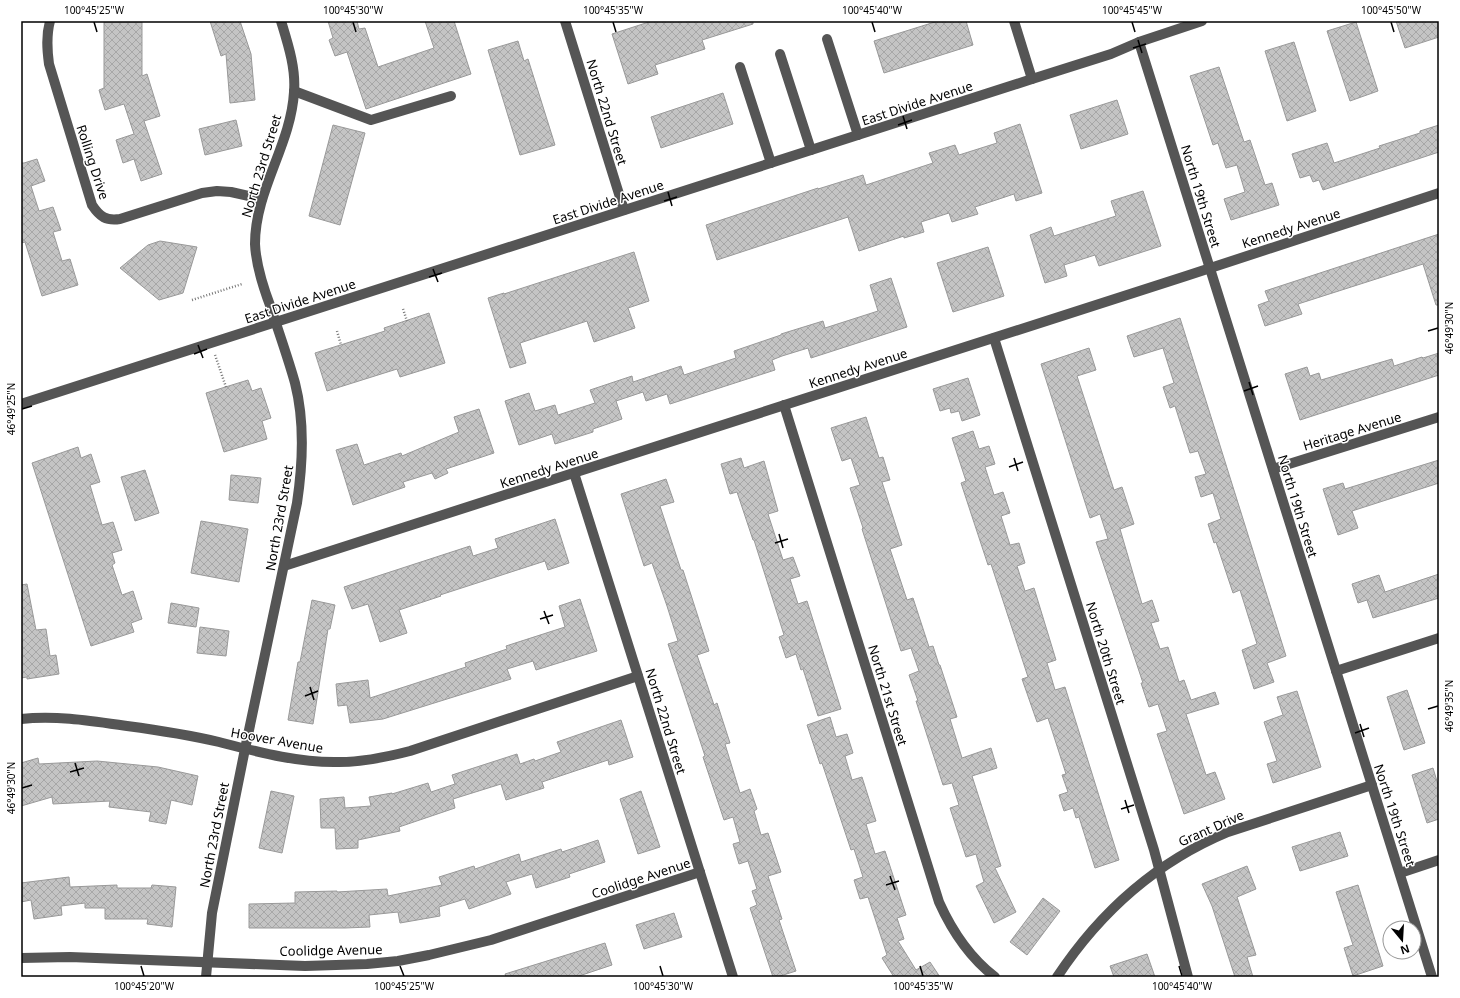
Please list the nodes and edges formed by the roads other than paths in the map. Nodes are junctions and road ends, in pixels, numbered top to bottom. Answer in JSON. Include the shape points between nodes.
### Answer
{"nodes":[{"id":1,"x":50,"y":21,"type":"edge"},
{"id":2,"x":281,"y":21,"type":"edge"},
{"id":3,"x":565,"y":21,"type":"edge"},
{"id":4,"x":1014,"y":21,"type":"edge"},
{"id":5,"x":1202,"y":21,"type":"edge"},
{"id":6,"x":827,"y":39,"type":"dead end"},
{"id":7,"x":1140,"y":42,"type":"junction"},
{"id":8,"x":780,"y":54,"type":"dead end"},
{"id":9,"x":740,"y":66,"type":"dead end"},
{"id":10,"x":1032,"y":79,"type":"junction"},
{"id":11,"x":294,"y":91,"type":"junction"},
{"id":12,"x":451,"y":96,"type":"dead end"},
{"id":13,"x":858,"y":135,"type":"junction"},
{"id":14,"x":811,"y":150,"type":"junction"},
{"id":15,"x":771,"y":163,"type":"junction"},
{"id":16,"x":1439,"y":193,"type":"edge"},
{"id":17,"x":262,"y":199,"type":"junction"},
{"id":18,"x":624,"y":210,"type":"junction"},
{"id":19,"x":1210,"y":268,"type":"junction"},
{"id":20,"x":275,"y":322,"type":"junction"},
{"id":21,"x":994,"y":338,"type":"junction"},
{"id":22,"x":21,"y":404,"type":"edge"},
{"id":23,"x":784,"y":405,"type":"junction"},
{"id":24,"x":1439,"y":417,"type":"edge"},
{"id":25,"x":1273,"y":469,"type":"junction"},
{"id":26,"x":574,"y":473,"type":"junction"},
{"id":27,"x":284,"y":566,"type":"junction"},
{"id":28,"x":1439,"y":638,"type":"edge"},
{"id":29,"x":1336,"y":670,"type":"junction"},
{"id":30,"x":638,"y":676,"type":"junction"},
{"id":31,"x":21,"y":719,"type":"edge"},
{"id":32,"x":244,"y":749,"type":"junction"},
{"id":33,"x":1372,"y":785,"type":"junction"},
{"id":34,"x":1439,"y":860,"type":"edge"},
{"id":35,"x":1159,"y":870,"type":"junction"},
{"id":36,"x":700,"y":872,"type":"junction"},
{"id":37,"x":1400,"y":873,"type":"junction"},
{"id":38,"x":21,"y":958,"type":"edge"},
{"id":39,"x":207,"y":962,"type":"junction"},
{"id":40,"x":206,"y":977,"type":"edge"},
{"id":41,"x":733,"y":977,"type":"edge"},
{"id":42,"x":995,"y":977,"type":"edge"},
{"id":43,"x":1058,"y":977,"type":"edge"},
{"id":44,"x":1188,"y":977,"type":"edge"},
{"id":45,"x":1432,"y":977,"type":"edge"}],
"edges":[{"from":1,"to":17,"type":"street","name":"Rolling Drive","via":[[46,49],[49,64],[92,205],[97,213],[104,218],[120,219],[217,190]]},
{"from":2,"to":11,"type":"street","name":"North 23rd Street","via":[[292,63]]},
{"from":3,"to":18,"type":"street","name":"North 22nd Street"},
{"from":4,"to":10,"type":"street"},
{"from":5,"to":7,"type":"street","name":"East Divide Avenue"},
{"from":6,"to":13,"type":"street"},
{"from":7,"to":10,"type":"street","name":"East Divide Avenue"},
{"from":7,"to":19,"type":"street","name":"North 19th Street"},
{"from":8,"to":14,"type":"street"},
{"from":9,"to":15,"type":"street"},
{"from":10,"to":13,"type":"street","name":"East Divide Avenue"},
{"from":11,"to":12,"type":"street","via":[[371,120]]},
{"from":11,"to":17,"type":"street","name":"North 23rd Street","via":[[286,133]]},
{"from":13,"to":14,"type":"street","name":"East Divide Avenue"},
{"from":14,"to":15,"type":"street","name":"East Divide Avenue"},
{"from":15,"to":18,"type":"street","name":"East Divide Avenue"},
{"from":16,"to":19,"type":"street","name":"Kennedy Avenue"},
{"from":17,"to":20,"type":"street","name":"North 23rd Street","via":[[255,244],[260,274]]},
{"from":18,"to":20,"type":"street","name":"East Divide Avenue"},
{"from":19,"to":21,"type":"street","name":"Kennedy Avenue"},
{"from":19,"to":25,"type":"street","name":"North 19th Street"},
{"from":20,"to":22,"type":"street","name":"East Divide Avenue"},
{"from":20,"to":27,"type":"street","name":"North 23rd Street","via":[[295,384],[302,438],[297,503]]},
{"from":21,"to":23,"type":"street","name":"Kennedy Avenue"},
{"from":21,"to":35,"type":"street","name":"North 20th Street"},
{"from":23,"to":26,"type":"street","name":"Kennedy Avenue"},
{"from":23,"to":42,"type":"street","name":"North 21st Street","via":[[939,902],[956,936]]},
{"from":24,"to":25,"type":"street","name":"Heritage Avenue"},
{"from":25,"to":29,"type":"street","name":"North 19th Street"},
{"from":26,"to":27,"type":"street","name":"Kennedy Avenue"},
{"from":26,"to":30,"type":"street","name":"North 22nd Street"},
{"from":27,"to":32,"type":"street","name":"North 23rd Street"},
{"from":28,"to":29,"type":"street"},
{"from":29,"to":33,"type":"street","name":"North 19th Street"},
{"from":30,"to":32,"type":"street","name":"Hoover Avenue","via":[[376,759],[319,762]]},
{"from":30,"to":36,"type":"street","name":"North 22nd Street"},
{"from":31,"to":32,"type":"street","name":"Hoover Avenue","via":[[52,718],[110,723]]},
{"from":32,"to":39,"type":"street","name":"North 23rd Street","via":[[212,913]]},
{"from":33,"to":35,"type":"street","name":"Grant Drive","via":[[1228,832],[1177,857]]},
{"from":33,"to":37,"type":"street","name":"North 19th Street"},
{"from":34,"to":37,"type":"street"},
{"from":35,"to":43,"type":"street","name":"Grant Drive","via":[[1098,923]]},
{"from":35,"to":44,"type":"street","name":"North 20th Street"},
{"from":36,"to":39,"type":"street","name":"Coolidge Avenue","via":[[491,940],[429,955],[335,966]]},
{"from":36,"to":41,"type":"street","name":"North 22nd Street"},
{"from":37,"to":45,"type":"street","name":"North 19th Street"},
{"from":38,"to":39,"type":"street","name":"Coolidge Avenue","via":[[70,957]]},
{"from":39,"to":40,"type":"street","name":"North 23rd Street"}]}
